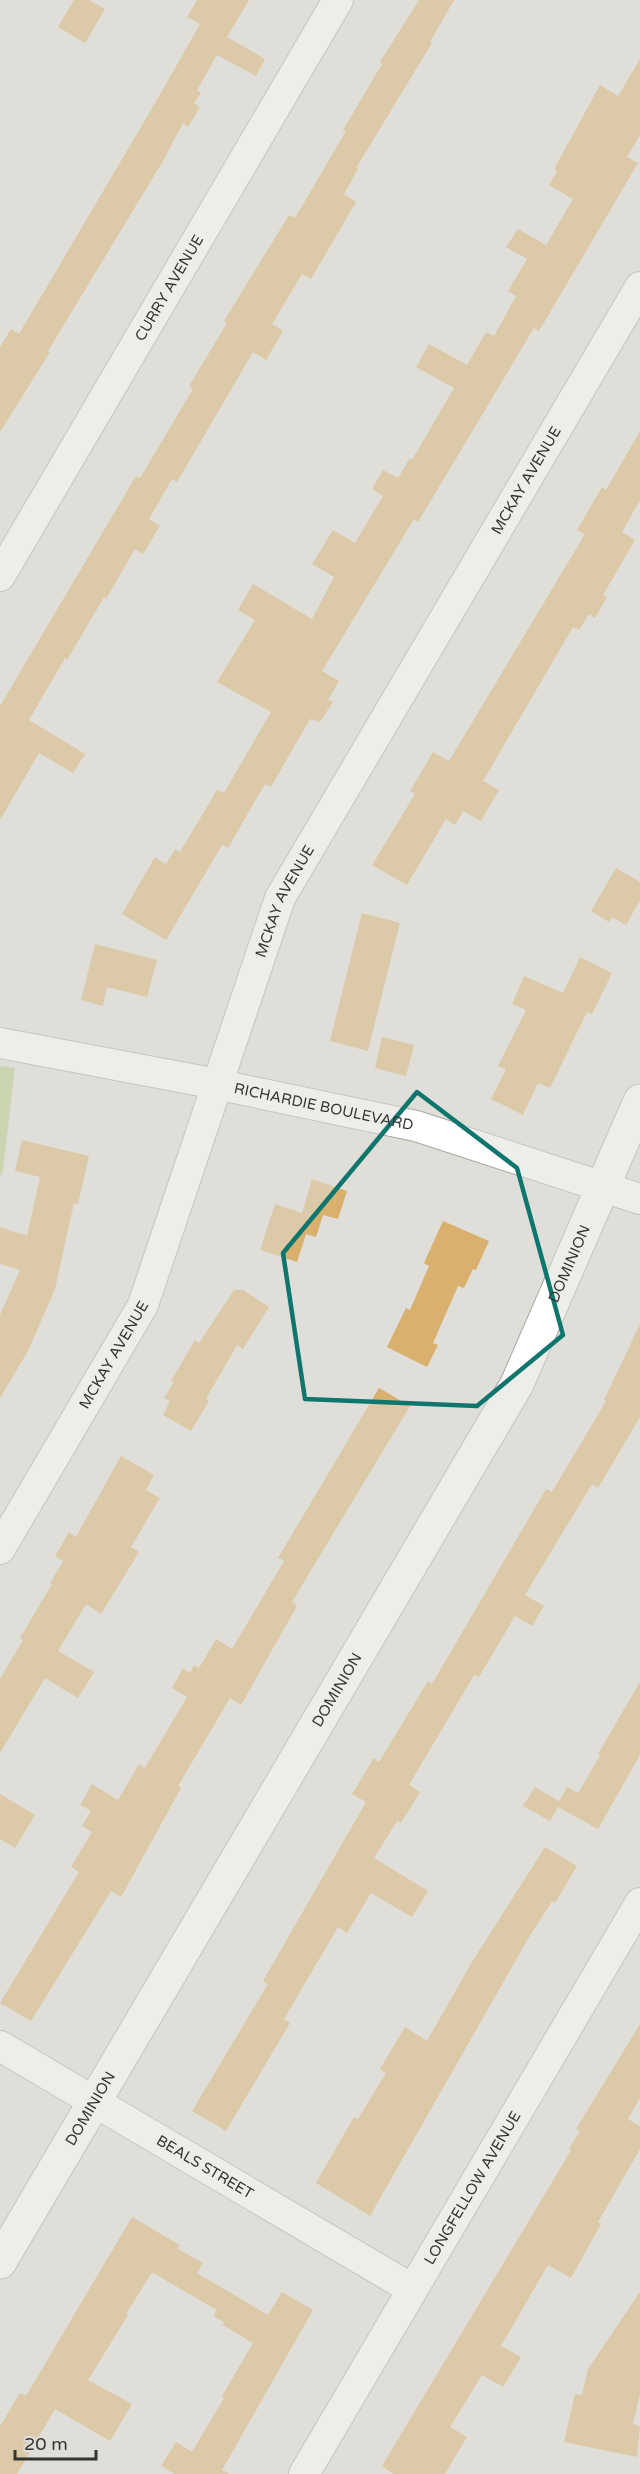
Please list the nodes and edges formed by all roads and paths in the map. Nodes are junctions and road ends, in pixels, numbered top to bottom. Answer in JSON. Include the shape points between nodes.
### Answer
{"nodes":[{"id":1,"x":338,"y":0,"type":"edge"},
{"id":2,"x":640,"y":287,"type":"edge"},
{"id":3,"x":0,"y":576,"type":"edge"},
{"id":4,"x":0,"y":1043,"type":"edge"},
{"id":5,"x":216,"y":1084,"type":"junction"},
{"id":6,"x":640,"y":1101,"type":"edge"},
{"id":7,"x":602,"y":1187,"type":"junction"},
{"id":8,"x":640,"y":1199,"type":"edge"},
{"id":9,"x":0,"y":1549,"type":"edge"},
{"id":10,"x":640,"y":1903,"type":"edge"},
{"id":11,"x":0,"y":2046,"type":"edge"},
{"id":12,"x":95,"y":2101,"type":"junction"},
{"id":13,"x":0,"y":2262,"type":"edge"},
{"id":14,"x":412,"y":2289,"type":"junction"},
{"id":15,"x":304,"y":2474,"type":"edge"}],
"edges":[{"from":1,"to":3,"type":"street","name":"CURRY AVENUE"},
{"from":2,"to":5,"type":"street","name":"MCKAY AVENUE","via":[[280,898]]},
{"from":4,"to":5,"type":"street","name":"RICHARDIE BOULEVARD"},
{"from":5,"to":7,"type":"street","name":"RICHARDIE BOULEVARD","via":[[416,1126]]},
{"from":5,"to":9,"type":"street","name":"MCKAY AVENUE","via":[[144,1305]]},
{"from":6,"to":7,"type":"street","name":"DOMINION"},
{"from":7,"to":8,"type":"street","name":"RICHARDIE BOULEVARD"},
{"from":7,"to":12,"type":"street","name":"DOMINION","via":[[517,1384]]},
{"from":10,"to":14,"type":"street","name":"LONGFELLOW AVENUE"},
{"from":11,"to":12,"type":"street","name":"BEALS STREET"},
{"from":12,"to":13,"type":"street","name":"DOMINION"},
{"from":12,"to":14,"type":"street","name":"BEALS STREET"},
{"from":14,"to":15,"type":"street","name":"LONGFELLOW AVENUE"}]}
